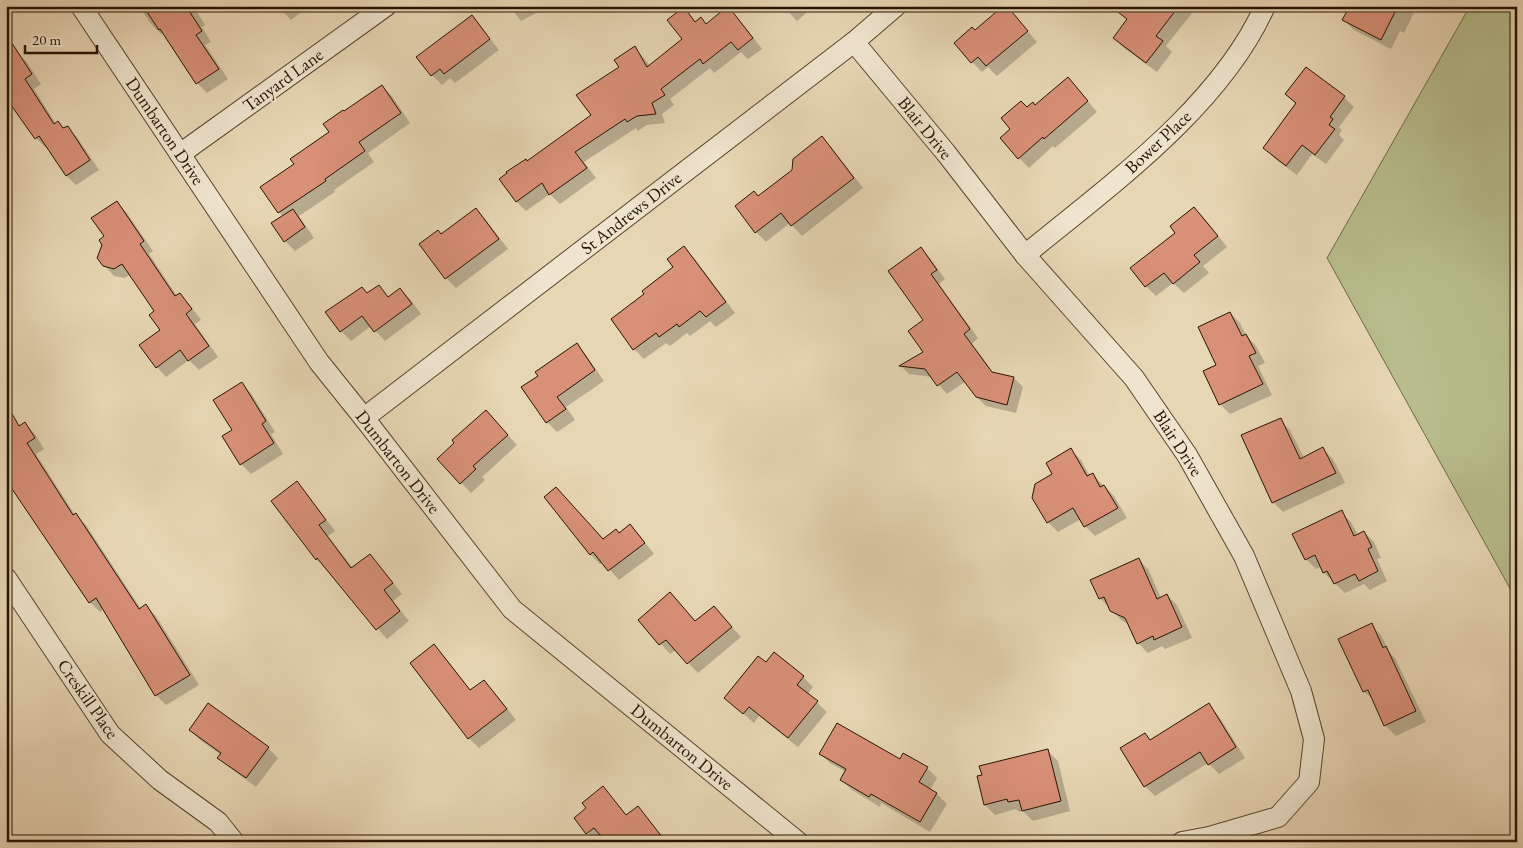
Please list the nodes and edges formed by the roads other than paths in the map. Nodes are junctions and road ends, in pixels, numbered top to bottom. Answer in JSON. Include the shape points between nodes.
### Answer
{"nodes":[{"id":1,"x":81,"y":6,"type":"edge"},
{"id":2,"x":386,"y":6,"type":"edge"},
{"id":3,"x":896,"y":6,"type":"edge"},
{"id":4,"x":1265,"y":6,"type":"edge"},
{"id":5,"x":854,"y":42,"type":"junction"},
{"id":6,"x":180,"y":154,"type":"junction"},
{"id":7,"x":1026,"y":255,"type":"junction"},
{"id":8,"x":364,"y":418,"type":"junction"},
{"id":9,"x":6,"y":578,"type":"edge"},
{"id":10,"x":234,"y":842,"type":"edge"},
{"id":11,"x":798,"y":842,"type":"edge"},
{"id":12,"x":1182,"y":842,"type":"edge"}],
"edges":[{"from":1,"to":6,"type":"street","name":"Dumbarton Drive"},
{"from":2,"to":6,"type":"street","name":"Tanyard Lane"},
{"from":3,"to":5,"type":"street","name":"St Andrews Drive"},
{"from":4,"to":7,"type":"street","name":"Bower Place","via":[[1233,62],[1196,106],[1143,158]]},
{"from":5,"to":7,"type":"street","name":"Blair Drive"},
{"from":5,"to":8,"type":"street","name":"St Andrews Drive"},
{"from":6,"to":8,"type":"street","name":"Dumbarton Drive","via":[[318,362]]},
{"from":7,"to":12,"type":"street","name":"Blair Drive","via":[[1134,378],[1187,455],[1244,556],[1301,691],[1314,739],[1309,782],[1278,817]]},
{"from":8,"to":11,"type":"street","name":"Dumbarton Drive","via":[[512,609]]},
{"from":9,"to":10,"type":"street","name":"Creskill Place","via":[[110,734],[160,780],[218,822]]}]}
